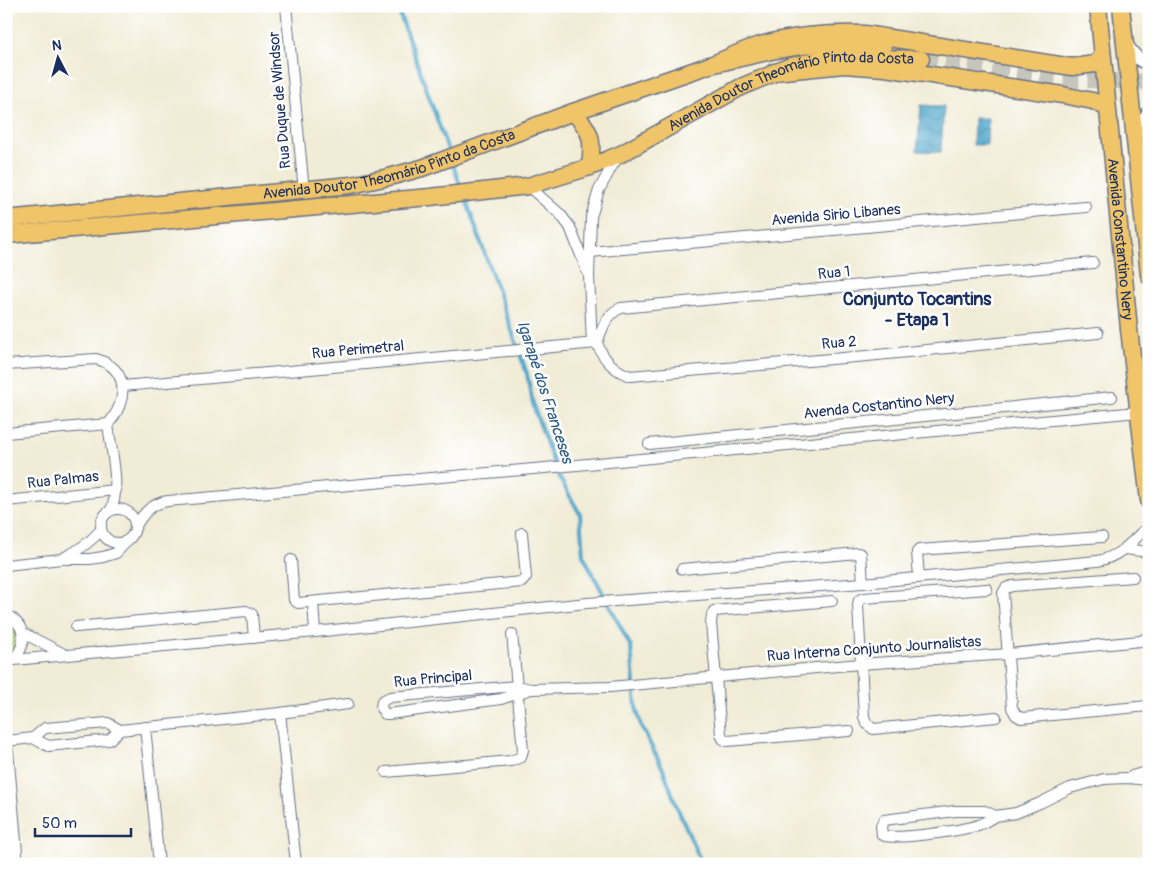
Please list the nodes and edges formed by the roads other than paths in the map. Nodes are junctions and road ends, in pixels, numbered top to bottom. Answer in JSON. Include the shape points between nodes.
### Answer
{"nodes":[{"id":1,"x":286,"y":6,"type":"edge"},
{"id":2,"x":1098,"y":6,"type":"edge"},
{"id":3,"x":1121,"y":6,"type":"edge"},
{"id":4,"x":1124,"y":38,"type":"junction"},
{"id":5,"x":1102,"y":57,"type":"junction"},
{"id":6,"x":710,"y":65,"type":"junction"},
{"id":7,"x":1149,"y":65,"type":"edge"},
{"id":8,"x":774,"y":72,"type":"junction"},
{"id":9,"x":1106,"y":107,"type":"junction"},
{"id":10,"x":573,"y":112,"type":"junction"},
{"id":11,"x":1149,"y":112,"type":"edge"},
{"id":12,"x":1134,"y":136,"type":"junction"},
{"id":13,"x":621,"y":154,"type":"junction"},
{"id":14,"x":590,"y":167,"type":"junction"},
{"id":15,"x":528,"y":186,"type":"junction"},
{"id":16,"x":304,"y":191,"type":"junction"},
{"id":17,"x":1086,"y":207,"type":"dead end"},
{"id":18,"x":6,"y":219,"type":"edge"},
{"id":19,"x":6,"y":235,"type":"edge"},
{"id":20,"x":1147,"y":245,"type":"edge"},
{"id":21,"x":590,"y":252,"type":"junction"},
{"id":22,"x":1093,"y":264,"type":"dead end"},
{"id":23,"x":1149,"y":275,"type":"edge"},
{"id":24,"x":589,"y":276,"type":"junction"},
{"id":25,"x":1098,"y":333,"type":"dead end"},
{"id":26,"x":594,"y":343,"type":"junction"},
{"id":27,"x":6,"y":365,"type":"edge"},
{"id":28,"x":123,"y":386,"type":"junction"},
{"id":29,"x":1112,"y":398,"type":"dead end"},
{"id":30,"x":1138,"y":412,"type":"junction"},
{"id":31,"x":108,"y":424,"type":"junction"},
{"id":32,"x":6,"y":433,"type":"edge"},
{"id":33,"x":649,"y":444,"type":"dead end"},
{"id":34,"x":116,"y":490,"type":"junction"},
{"id":35,"x":6,"y":501,"type":"edge"},
{"id":36,"x":1149,"y":501,"type":"edge"},
{"id":37,"x":110,"y":510,"type":"junction"},
{"id":38,"x":1149,"y":525,"type":"edge"},
{"id":39,"x":136,"y":526,"type":"junction"},
{"id":40,"x":101,"y":530,"type":"junction"},
{"id":41,"x":522,"y":533,"type":"dead end"},
{"id":42,"x":1102,"y":537,"type":"dead end"},
{"id":43,"x":128,"y":540,"type":"junction"},
{"id":44,"x":1125,"y":548,"type":"junction"},
{"id":45,"x":1149,"y":552,"type":"edge"},
{"id":46,"x":60,"y":559,"type":"junction"},
{"id":47,"x":292,"y":560,"type":"dead end"},
{"id":48,"x":6,"y":565,"type":"edge"},
{"id":49,"x":682,"y":569,"type":"dead end"},
{"id":50,"x":919,"y":577,"type":"junction"},
{"id":51,"x":1133,"y":577,"type":"dead end"},
{"id":52,"x":863,"y":583,"type":"junction"},
{"id":53,"x":987,"y":589,"type":"dead end"},
{"id":54,"x":832,"y":601,"type":"dead end"},
{"id":55,"x":313,"y":602,"type":"junction"},
{"id":56,"x":6,"y":615,"type":"edge"},
{"id":57,"x":76,"y":627,"type":"dead end"},
{"id":58,"x":315,"y":632,"type":"junction"},
{"id":59,"x":23,"y":633,"type":"junction"},
{"id":60,"x":512,"y":634,"type":"dead end"},
{"id":61,"x":254,"y":638,"type":"junction"},
{"id":62,"x":1146,"y":641,"type":"edge"},
{"id":63,"x":1009,"y":654,"type":"junction"},
{"id":64,"x":66,"y":655,"type":"junction"},
{"id":65,"x":10,"y":662,"type":"edge"},
{"id":66,"x":860,"y":664,"type":"junction"},
{"id":67,"x":716,"y":677,"type":"junction"},
{"id":68,"x":610,"y":687,"type":"joint"},
{"id":69,"x":517,"y":690,"type":"junction"},
{"id":70,"x":348,"y":704,"type":"dead end"},
{"id":71,"x":1148,"y":706,"type":"edge"},
{"id":72,"x":280,"y":713,"type":"junction"},
{"id":73,"x":996,"y":717,"type":"dead end"},
{"id":74,"x":145,"y":727,"type":"junction"},
{"id":75,"x":120,"y":730,"type":"junction"},
{"id":76,"x":849,"y":731,"type":"dead end"},
{"id":77,"x":32,"y":738,"type":"junction"},
{"id":78,"x":7,"y":740,"type":"edge"},
{"id":79,"x":1149,"y":771,"type":"edge"},
{"id":80,"x":386,"y":772,"type":"dead end"},
{"id":81,"x":1126,"y":778,"type":"junction"},
{"id":82,"x":1149,"y":780,"type":"edge"},
{"id":83,"x":995,"y":816,"type":"junction"},
{"id":84,"x":18,"y":864,"type":"edge"},
{"id":85,"x":159,"y":864,"type":"edge"},
{"id":86,"x":296,"y":864,"type":"edge"}],
"edges":[{"from":1,"to":16,"type":"street","name":"Rua Duque de Windsor"},
{"from":2,"to":5,"type":"main road","name":"Avenida Constantino Nery"},
{"from":3,"to":4,"type":"main road","name":"Avenida Constantino Nery"},
{"from":4,"to":7,"type":"street","via":[[1140,61]]},
{"from":4,"to":12,"type":"main road","name":"Avenida Constantino Nery"},
{"from":5,"to":6,"type":"main road","via":[[1095,64],[1072,67],[864,34],[835,33],[781,40]]},
{"from":5,"to":9,"type":"main road","name":"Avenida Constantino Nery"},
{"from":6,"to":8,"type":"main road","name":"Avenida Doutor Theomário Pinto da Costa","via":[[776,50],[835,44],[921,58],[832,58],[806,61]]},
{"from":6,"to":10,"type":"main road","name":"Avenida Doutor Theomário Pinto da Costa"},
{"from":8,"to":9,"type":"main road","via":[[844,65],[885,68],[1063,95]]},
{"from":8,"to":13,"type":"main road","name":"Avenida Doutor Theomário Pinto da Costa"},
{"from":9,"to":30,"type":"main road","name":"Avenida Constantino Nery"},
{"from":10,"to":14,"type":"main road","via":[[591,136]]},
{"from":10,"to":16,"type":"main road","name":"Avenida Doutor Theomário Pinto da Costa","via":[[422,168],[361,183]]},
{"from":11,"to":12,"type":"street"},
{"from":12,"to":20,"type":"main road","name":"Avenida Constantino Nery"},
{"from":13,"to":14,"type":"main road","name":"Avenida Doutor Theomário Pinto da Costa"},
{"from":13,"to":21,"type":"street","via":[[594,203]]},
{"from":14,"to":15,"type":"main road","name":"Avenida Doutor Theomário Pinto da Costa"},
{"from":15,"to":19,"type":"main road","name":"Avenida Doutor Theomário Pinto da Costa"},
{"from":15,"to":24,"type":"street","via":[[570,227]]},
{"from":16,"to":18,"type":"main road","name":"Avenida Doutor Theomário Pinto da Costa"},
{"from":17,"to":21,"type":"street","name":"Avenida Sirio Libanes"},
{"from":20,"to":23,"type":"main road","name":"Avenida Constantino Nery"},
{"from":21,"to":24,"type":"street"},
{"from":22,"to":26,"type":"street","name":"Rua 1","via":[[621,308],[609,316]]},
{"from":24,"to":26,"type":"street"},
{"from":25,"to":26,"type":"street","name":"Rua 2","via":[[630,376],[612,366]]},
{"from":26,"to":28,"type":"street","name":"Rua Perimetral"},
{"from":27,"to":28,"type":"street","via":[[96,359],[112,367]]},
{"from":28,"to":31,"type":"street","via":[[121,406]]},
{"from":29,"to":33,"type":"street","name":"Avenda Costantino Nery"},
{"from":30,"to":36,"type":"main road","name":"Avenida Constantino Nery"},
{"from":30,"to":39,"type":"street","via":[[161,502],[148,510]]},
{"from":31,"to":32,"type":"street"},
{"from":31,"to":34,"type":"street","name":"Rua Palmas"},
{"from":34,"to":35,"type":"street","name":"Rua Palmas"},
{"from":34,"to":37,"type":"street"},
{"from":37,"to":39,"type":"street","via":[[128,511]]},
{"from":37,"to":40,"type":"street","via":[[102,518]]},
{"from":38,"to":44,"type":"street"},
{"from":39,"to":43,"type":"street"},
{"from":40,"to":43,"type":"street","via":[[112,542]]},
{"from":40,"to":46,"type":"street","via":[[78,551]]},
{"from":41,"to":55,"type":"street","via":[[526,576],[522,582]]},
{"from":42,"to":50,"type":"street","via":[[919,550]]},
{"from":43,"to":46,"type":"street","via":[[116,553],[104,557]]},
{"from":44,"to":45,"type":"street"},
{"from":44,"to":50,"type":"street","via":[[1113,557],[1097,561]]},
{"from":46,"to":48,"type":"street"},
{"from":47,"to":55,"type":"street","via":[[295,602]]},
{"from":49,"to":52,"type":"street","via":[[858,553],[861,554]]},
{"from":50,"to":52,"type":"street"},
{"from":51,"to":63,"type":"street","via":[[1006,588],[1003,593]]},
{"from":52,"to":58,"type":"street","via":[[586,603]]},
{"from":53,"to":66,"type":"street","via":[[859,600]]},
{"from":54,"to":67,"type":"street","via":[[714,611],[711,623]]},
{"from":55,"to":58,"type":"street"},
{"from":56,"to":59,"type":"street","via":[[16,621]]},
{"from":57,"to":61,"type":"street","via":[[246,611],[252,614]]},
{"from":58,"to":61,"type":"street"},
{"from":59,"to":64,"type":"street"},
{"from":59,"to":65,"type":"street","via":[[24,643],[20,652]]},
{"from":60,"to":69,"type":"street"},
{"from":61,"to":64,"type":"street"},
{"from":62,"to":63,"type":"street","name":"Rua Interna Conjunto Journalistas"},
{"from":63,"to":66,"type":"street","name":"Rua Interna Conjunto Journalistas"},
{"from":63,"to":71,"type":"street","via":[[1012,708],[1021,718]]},
{"from":64,"to":65,"type":"street"},
{"from":66,"to":67,"type":"street","name":"Rua Interna Conjunto Journalistas"},
{"from":66,"to":73,"type":"street","via":[[864,717],[872,729]]},
{"from":67,"to":68,"type":"street","name":"Rua Interna Conjunto Journalistas"},
{"from":67,"to":76,"type":"street","via":[[721,734],[727,741]]},
{"from":68,"to":69,"type":"street","name":"Rua Principal"},
{"from":69,"to":69,"type":"street","name":"Rua Principal","via":[[501,699],[389,714],[380,708],[382,700],[390,697]]},
{"from":69,"to":80,"type":"street","via":[[524,750],[521,757],[511,762]]},
{"from":70,"to":72,"type":"street"},
{"from":72,"to":74,"type":"street"},
{"from":72,"to":86,"type":"street"},
{"from":74,"to":75,"type":"street"},
{"from":74,"to":85,"type":"street"},
{"from":75,"to":77,"type":"street","via":[[108,723],[45,728]]},
{"from":75,"to":77,"type":"street","via":[[109,740],[48,746]]},
{"from":77,"to":78,"type":"street"},
{"from":78,"to":84,"type":"street"},
{"from":79,"to":81,"type":"street"},
{"from":81,"to":82,"type":"street"},
{"from":81,"to":83,"type":"street","via":[[1104,779],[1070,788],[1016,813]]},
{"from":83,"to":83,"type":"street","via":[[985,811],[955,811],[903,816],[884,820],[881,826],[885,836],[906,836],[978,825]]}]}
